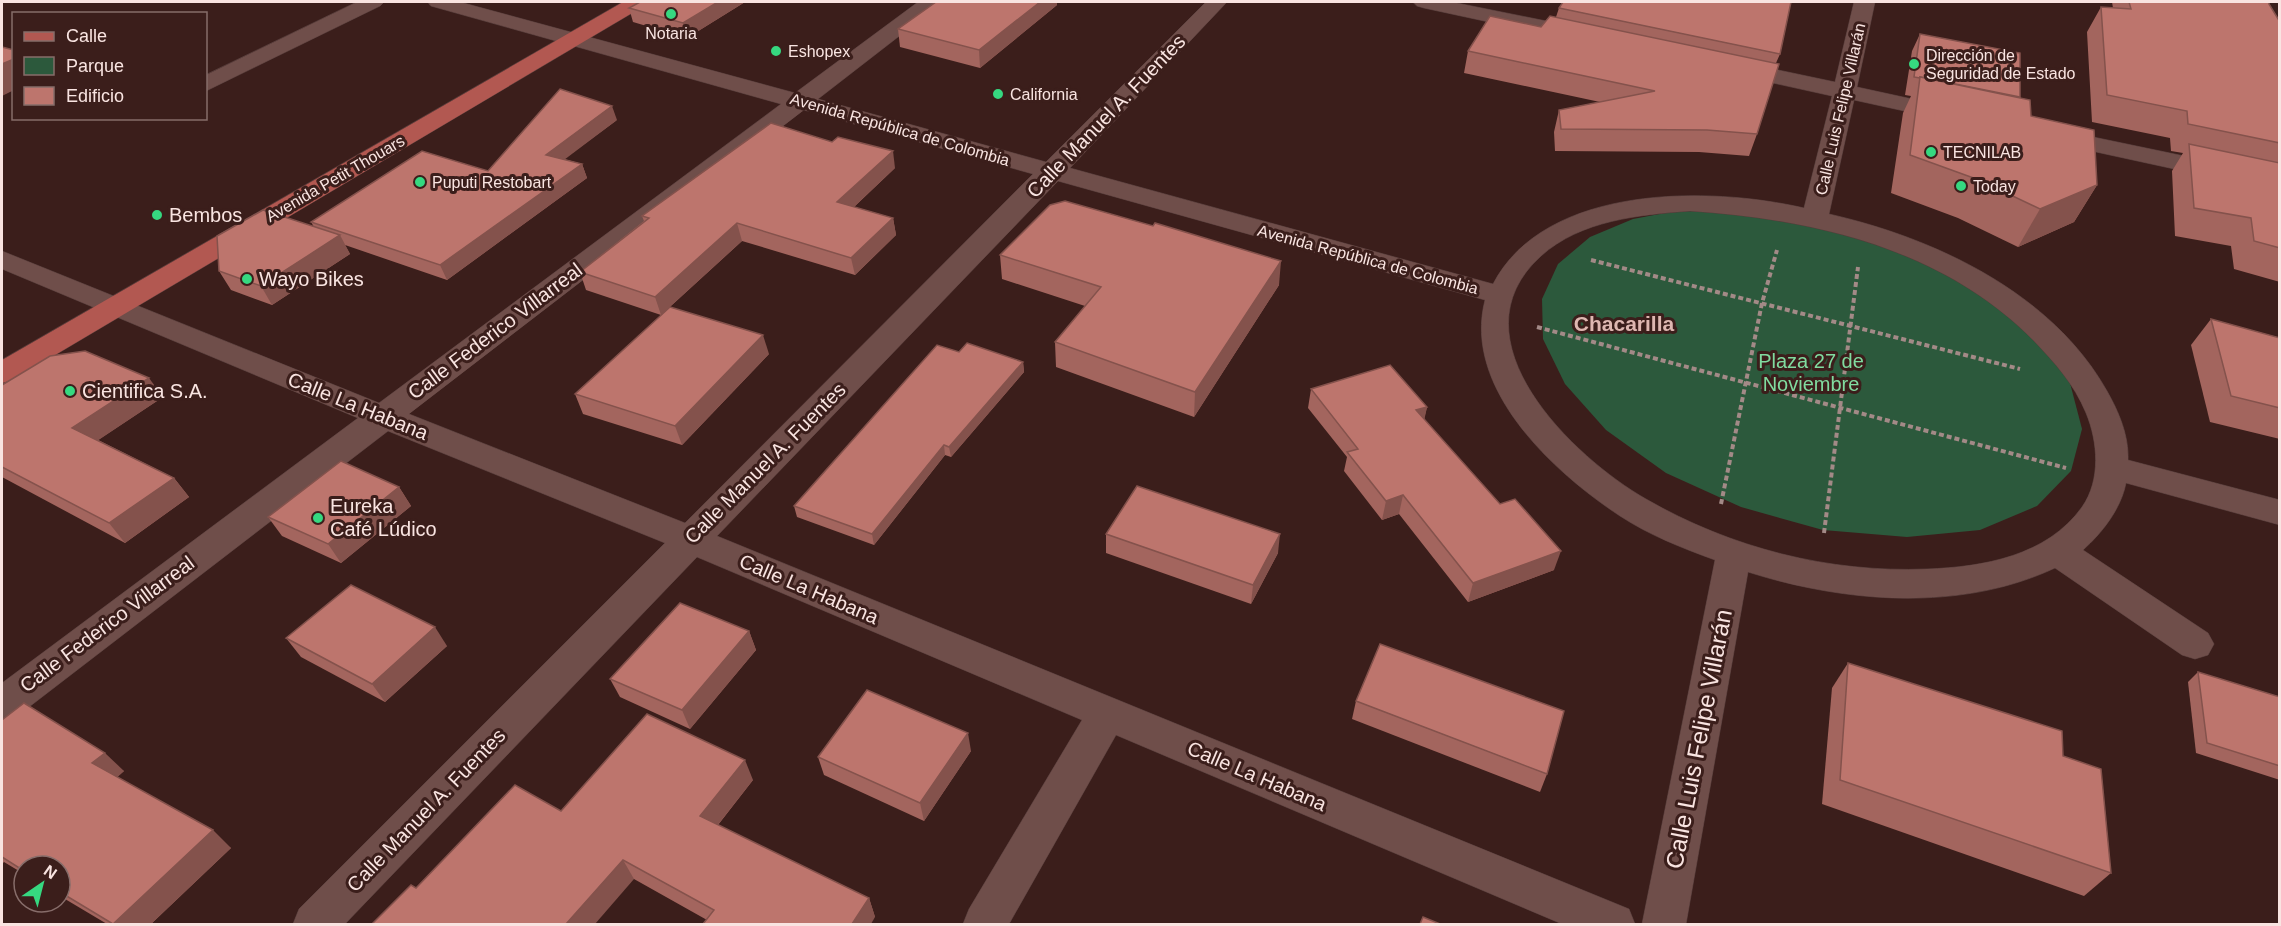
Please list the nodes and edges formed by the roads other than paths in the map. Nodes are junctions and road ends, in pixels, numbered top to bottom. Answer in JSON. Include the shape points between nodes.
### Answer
{"nodes":[{"id":1,"x":373,"y":2,"type":"edge"},
{"id":2,"x":438,"y":2,"type":"edge"},
{"id":3,"x":637,"y":2,"type":"edge"},
{"id":4,"x":931,"y":2,"type":"edge"},
{"id":5,"x":1217,"y":2,"type":"edge"},
{"id":6,"x":1424,"y":2,"type":"edge"},
{"id":7,"x":1865,"y":2,"type":"edge"},
{"id":8,"x":575,"y":38,"type":"junction"},
{"id":9,"x":1611,"y":42,"type":"edge"},
{"id":10,"x":1704,"y":61,"type":"edge"},
{"id":11,"x":207,"y":84,"type":"edge"},
{"id":12,"x":1844,"y":91,"type":"junction"},
{"id":13,"x":800,"y":100,"type":"junction"},
{"id":14,"x":1970,"y":118,"type":"edge"},
{"id":15,"x":2027,"y":130,"type":"edge"},
{"id":16,"x":1052,"y":172,"type":"junction"},
{"id":17,"x":2280,"y":184,"type":"edge"},
{"id":18,"x":1801,"y":215,"type":"junction"},
{"id":19,"x":2,"y":259,"type":"edge"},
{"id":20,"x":1498,"y":305,"type":"junction"},
{"id":21,"x":116,"y":306,"type":"junction"},
{"id":22,"x":2,"y":374,"type":"edge"},
{"id":23,"x":382,"y":416,"type":"junction"},
{"id":24,"x":2112,"y":474,"type":"junction"},
{"id":25,"x":2280,"y":513,"type":"edge"},
{"id":26,"x":690,"y":539,"type":"junction"},
{"id":27,"x":2057,"y":551,"type":"junction"},
{"id":28,"x":1734,"y":554,"type":"junction"},
{"id":29,"x":2195,"y":644,"type":"dead end"},
{"id":30,"x":2,"y":705,"type":"edge"},
{"id":31,"x":1107,"y":714,"type":"junction"},
{"id":32,"x":315,"y":924,"type":"edge"},
{"id":33,"x":985,"y":924,"type":"edge"},
{"id":34,"x":1613,"y":924,"type":"edge"},
{"id":35,"x":1664,"y":924,"type":"edge"}],
"edges":[{"from":1,"to":11,"type":"street"},
{"from":2,"to":8,"type":"street","name":"Avenida República de Colombia"},
{"from":3,"to":8,"type":"main road","name":"Avenida Petit Thouars"},
{"from":4,"to":13,"type":"street","name":"Calle Federico Villarreal"},
{"from":5,"to":16,"type":"street","name":"Calle Manuel A. Fuentes"},
{"from":6,"to":9,"type":"street","via":[[1535,17]]},
{"from":7,"to":12,"type":"street","name":"Calle Luis Felipe Villarán"},
{"from":8,"to":13,"type":"street","name":"Avenida República de Colombia"},
{"from":8,"to":21,"type":"main road","name":"Avenida Petit Thouars"},
{"from":10,"to":12,"type":"street"},
{"from":12,"to":14,"type":"street"},
{"from":12,"to":18,"type":"street","name":"Calle Luis Felipe Villarán"},
{"from":13,"to":16,"type":"street","name":"Avenida República de Colombia"},
{"from":13,"to":23,"type":"street","name":"Calle Federico Villarreal"},
{"from":15,"to":17,"type":"street"},
{"from":16,"to":20,"type":"street","name":"Avenida República de Colombia"},
{"from":16,"to":26,"type":"street","name":"Calle Manuel A. Fuentes"},
{"from":18,"to":20,"type":"street","via":[[1721,204],[1659,205],[1604,215],[1579,223],[1538,246],[1510,277]]},
{"from":18,"to":24,"type":"street","via":[[1882,238],[1948,267],[2008,303],[2034,324],[2078,370],[2094,394],[2111,444]]},
{"from":19,"to":21,"type":"street","name":"Calle La Habana"},
{"from":20,"to":28,"type":"street","via":[[1496,345],[1505,376],[1523,408],[1550,442],[1585,474],[1628,504],[1678,531]]},
{"from":21,"to":22,"type":"main road","name":"Avenida Petit Thouars"},
{"from":21,"to":23,"type":"street","name":"Calle La Habana"},
{"from":23,"to":26,"type":"street","name":"Calle La Habana"},
{"from":23,"to":30,"type":"street","name":"Calle Federico Villarreal"},
{"from":24,"to":25,"type":"street"},
{"from":24,"to":27,"type":"street","via":[[2093,519]]},
{"from":26,"to":31,"type":"street","name":"Calle La Habana"},
{"from":26,"to":32,"type":"street","name":"Calle Manuel A. Fuentes"},
{"from":27,"to":28,"type":"street","via":[[1994,576],[1915,585],[1825,577]]},
{"from":27,"to":29,"type":"street"},
{"from":28,"to":35,"type":"street","name":"Calle Luis Felipe Villarán"},
{"from":31,"to":33,"type":"street"},
{"from":31,"to":34,"type":"street","name":"Calle La Habana"}]}
